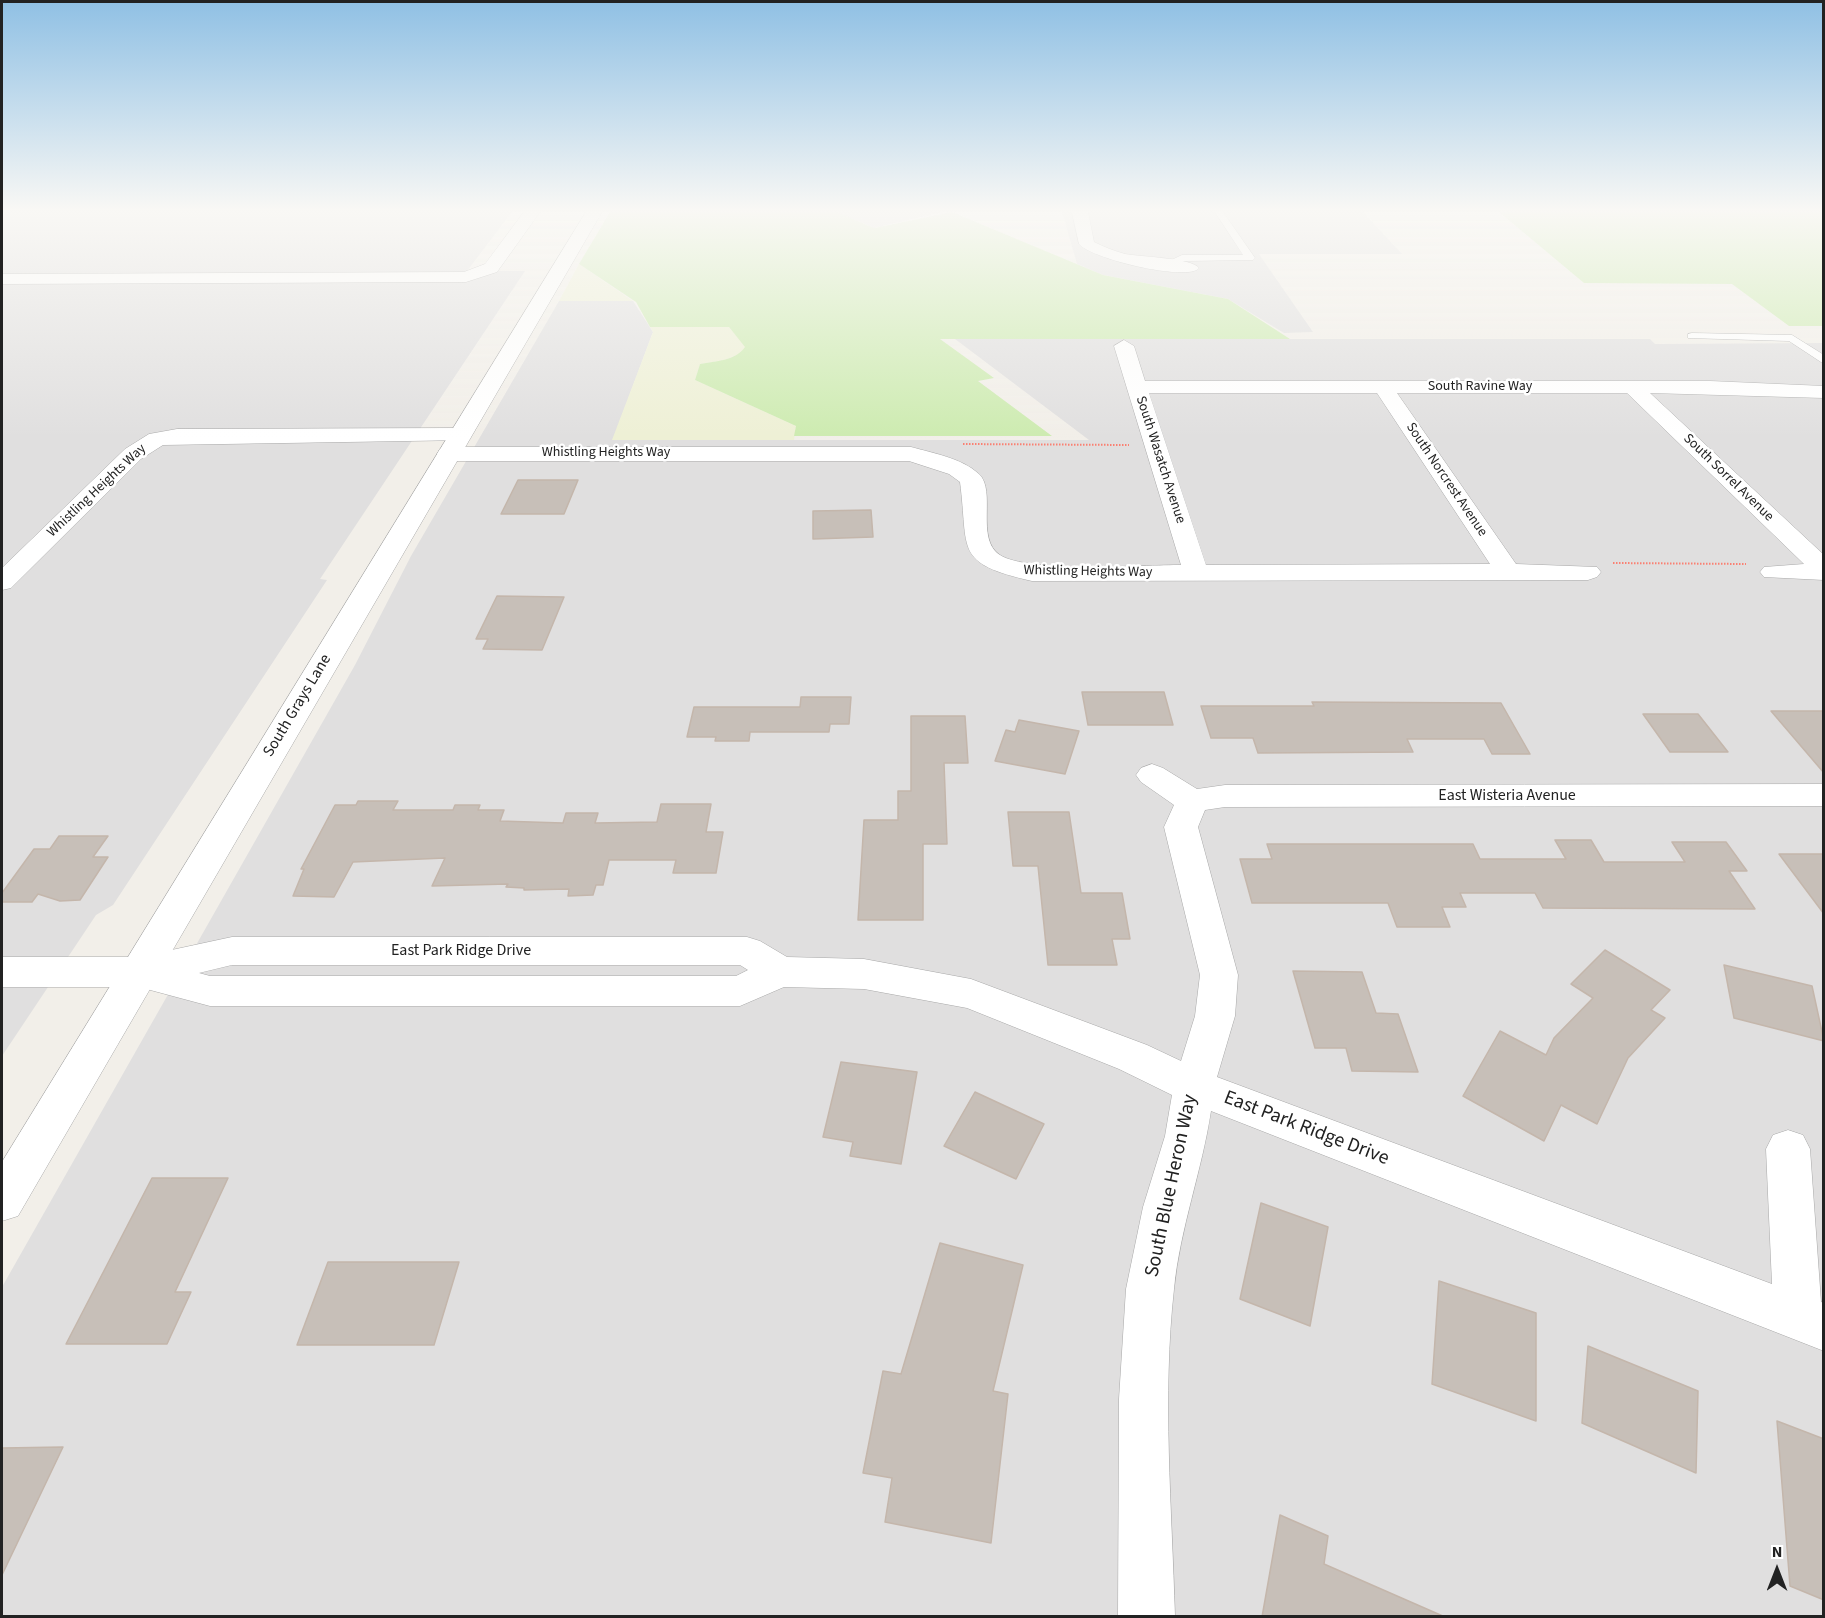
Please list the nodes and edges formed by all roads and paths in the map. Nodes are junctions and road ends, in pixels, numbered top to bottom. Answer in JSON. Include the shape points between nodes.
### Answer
{"nodes":[{"id":1,"x":548,"y":288,"type":"edge"},
{"id":2,"x":1692,"y":336,"type":"dead end"},
{"id":3,"x":1124,"y":346,"type":"dead end"},
{"id":4,"x":1824,"y":361,"type":"edge"},
{"id":5,"x":1137,"y":387,"type":"junction"},
{"id":6,"x":1383,"y":387,"type":"junction"},
{"id":7,"x":1632,"y":387,"type":"junction"},
{"id":8,"x":1824,"y":392,"type":"edge"},
{"id":9,"x":454,"y":444,"type":"junction"},
{"id":10,"x":1155,"y":446,"type":"junction"},
{"id":11,"x":922,"y":457,"type":"junction"},
{"id":12,"x":1824,"y":571,"type":"edge"},
{"id":13,"x":1588,"y":572,"type":"joint"},
{"id":14,"x":1773,"y":572,"type":"joint"},
{"id":15,"x":1196,"y":573,"type":"junction"},
{"id":16,"x":1509,"y":573,"type":"junction"},
{"id":17,"x":2,"y":582,"type":"edge"},
{"id":18,"x":1152,"y":775,"type":"dead end"},
{"id":19,"x":1824,"y":795,"type":"edge"},
{"id":20,"x":1192,"y":801,"type":"junction"},
{"id":21,"x":2,"y":972,"type":"edge"},
{"id":22,"x":140,"y":972,"type":"junction"},
{"id":23,"x":1194,"y":1086,"type":"junction"},
{"id":24,"x":1788,"y":1149,"type":"dead end"},
{"id":25,"x":2,"y":1201,"type":"edge"},
{"id":26,"x":1811,"y":1322,"type":"edge"},
{"id":27,"x":1146,"y":1617,"type":"edge"}],
"edges":[{"from":1,"to":9,"type":"street","name":"South Grays Lane"},
{"from":2,"to":4,"type":"lane","via":[[1792,338]]},
{"from":3,"to":5,"type":"street","name":"South Wasatch Avenue"},
{"from":5,"to":6,"type":"street","name":"South Ravine Way"},
{"from":5,"to":10,"type":"street","name":"South Wasatch Avenue"},
{"from":6,"to":7,"type":"street","name":"South Ravine Way"},
{"from":6,"to":16,"type":"street","name":"South Norcrest Avenue"},
{"from":7,"to":8,"type":"street","name":"South Ravine Way"},
{"from":7,"to":12,"type":"street","name":"South Sorrel Avenue"},
{"from":9,"to":11,"type":"street","name":"Whistling Heights Way","via":[[891,453]]},
{"from":9,"to":17,"type":"street","name":"Whistling Heights Way","via":[[185,436],[157,439],[133,454]]},
{"from":9,"to":22,"type":"street","name":"South Grays Lane"},
{"from":10,"to":11,"type":"path","via":[[937,444]]},
{"from":10,"to":15,"type":"street","name":"South Wasatch Avenue"},
{"from":11,"to":15,"type":"street","name":"Whistling Heights Way","via":[[957,469],[971,479],[976,537],[979,551],[988,562],[1032,573]]},
{"from":12,"to":14,"type":"street"},
{"from":13,"to":14,"type":"path","via":[[1601,563],[1742,563]]},
{"from":13,"to":16,"type":"street","name":"Whistling Heights Way"},
{"from":15,"to":16,"type":"street","name":"Whistling Heights Way"},
{"from":18,"to":20,"type":"street"},
{"from":19,"to":20,"type":"street","name":"East Wisteria Avenue","via":[[1225,796]]},
{"from":20,"to":23,"type":"street","name":"South Blue Heron Way","via":[[1181,827],[1219,975],[1215,1016]]},
{"from":21,"to":22,"type":"street","name":"East Park Ridge Drive"},
{"from":22,"to":23,"type":"street","name":"East Park Ridge Drive","via":[[210,991],[740,991],[780,972],[864,974],[971,994],[1133,1057]]},
{"from":22,"to":25,"type":"street","name":"South Grays Lane"},
{"from":23,"to":26,"type":"street","name":"East Park Ridge Drive"},
{"from":23,"to":27,"type":"street","name":"South Blue Heron Way","via":[[1150,1289],[1144,1399]]},
{"from":24,"to":26,"type":"street"}]}
